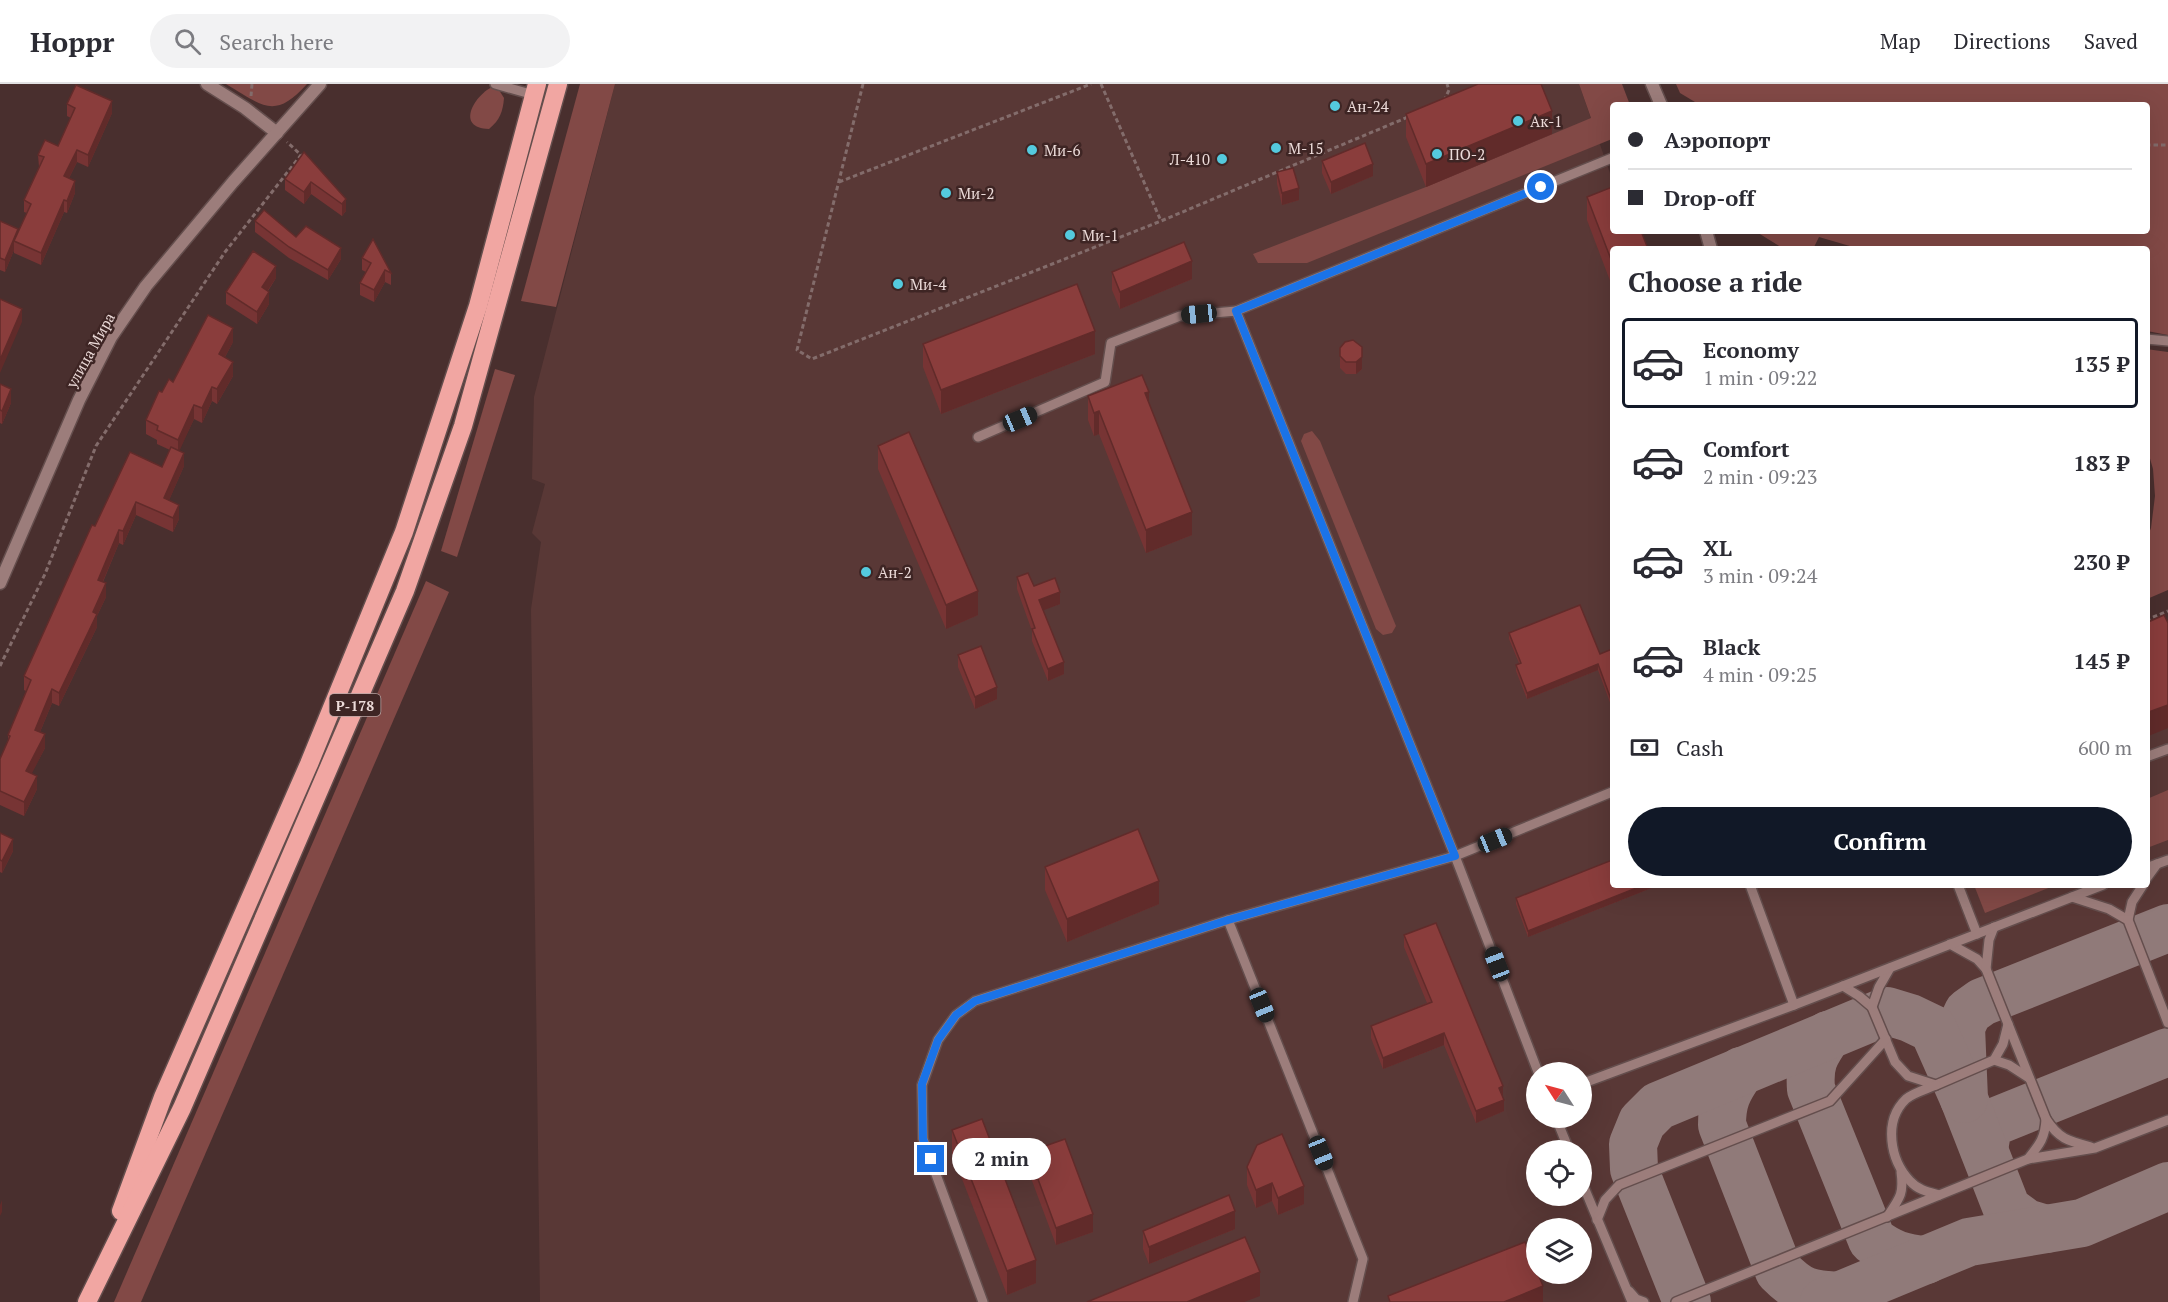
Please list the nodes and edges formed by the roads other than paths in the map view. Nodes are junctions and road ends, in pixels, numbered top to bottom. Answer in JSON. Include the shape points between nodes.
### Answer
{"nodes":[{"id":1,"x":207,"y":84,"type":"edge"},
{"id":2,"x":320,"y":84,"type":"edge"},
{"id":3,"x":495,"y":84,"type":"edge"},
{"id":4,"x":558,"y":84,"type":"edge"},
{"id":5,"x":1652,"y":84,"type":"edge"},
{"id":6,"x":535,"y":89,"type":"edge"},
{"id":7,"x":1660,"y":102,"type":"edge"},
{"id":8,"x":277,"y":133,"type":"junction"},
{"id":9,"x":1610,"y":159,"type":"edge"},
{"id":10,"x":1236,"y":311,"type":"junction"},
{"id":11,"x":2150,"y":339,"type":"edge"},
{"id":12,"x":2168,"y":341,"type":"edge"},
{"id":13,"x":978,"y":437,"type":"dead end"},
{"id":14,"x":0,"y":583,"type":"edge"},
{"id":15,"x":2168,"y":749,"type":"edge"},
{"id":16,"x":2150,"y":756,"type":"edge"},
{"id":17,"x":1610,"y":793,"type":"edge"},
{"id":18,"x":1455,"y":856,"type":"junction"},
{"id":19,"x":2168,"y":860,"type":"edge"},
{"id":20,"x":2157,"y":864,"type":"junction"},
{"id":21,"x":2150,"y":867,"type":"edge"},
{"id":22,"x":2150,"y":874,"type":"edge"},
{"id":23,"x":1751,"y":888,"type":"edge"},
{"id":24,"x":1959,"y":888,"type":"edge"},
{"id":25,"x":2089,"y":888,"type":"edge"},
{"id":26,"x":2140,"y":888,"type":"edge"},
{"id":27,"x":2072,"y":897,"type":"junction"},
{"id":28,"x":1228,"y":920,"type":"junction"},
{"id":29,"x":2128,"y":920,"type":"junction"},
{"id":30,"x":1994,"y":927,"type":"junction"},
{"id":31,"x":1977,"y":934,"type":"junction"},
{"id":32,"x":1950,"y":945,"type":"junction"},
{"id":33,"x":1890,"y":968,"type":"junction"},
{"id":34,"x":1986,"y":969,"type":"junction"},
{"id":35,"x":1843,"y":986,"type":"junction"},
{"id":36,"x":1794,"y":1005,"type":"junction"},
{"id":37,"x":1872,"y":1007,"type":"junction"},
{"id":38,"x":2168,"y":1023,"type":"edge"},
{"id":39,"x":2008,"y":1024,"type":"junction"},
{"id":40,"x":1886,"y":1039,"type":"junction"},
{"id":41,"x":1873,"y":1054,"type":"junction"},
{"id":42,"x":1994,"y":1060,"type":"junction"},
{"id":43,"x":1535,"y":1062,"type":"edge"},
{"id":44,"x":1895,"y":1062,"type":"junction"},
{"id":45,"x":2030,"y":1079,"type":"junction"},
{"id":46,"x":1592,"y":1080,"type":"edge"},
{"id":47,"x":1936,"y":1085,"type":"junction"},
{"id":48,"x":2046,"y":1119,"type":"junction"},
{"id":49,"x":2168,"y":1120,"type":"edge"},
{"id":50,"x":2095,"y":1148,"type":"junction"},
{"id":51,"x":2028,"y":1159,"type":"junction"},
{"id":52,"x":1901,"y":1169,"type":"junction"},
{"id":53,"x":1939,"y":1196,"type":"junction"},
{"id":54,"x":1591,"y":1206,"type":"edge"},
{"id":55,"x":1887,"y":1217,"type":"junction"},
{"id":56,"x":1597,"y":1220,"type":"junction"},
{"id":57,"x":1624,"y":1285,"type":"junction"},
{"id":58,"x":87,"y":1302,"type":"edge"},
{"id":59,"x":983,"y":1302,"type":"edge"},
{"id":60,"x":1353,"y":1302,"type":"edge"},
{"id":61,"x":1632,"y":1302,"type":"edge"},
{"id":62,"x":1644,"y":1302,"type":"edge"},
{"id":63,"x":1676,"y":1302,"type":"edge"}],
"edges":[{"from":1,"to":8,"type":"street"},
{"from":2,"to":8,"type":"street","name":"улица Мира"},
{"from":3,"to":6,"type":"lane"},
{"from":4,"to":58,"type":"highway","number":"Р-178","via":[[464,426],[405,591],[182,1108]]},
{"from":5,"to":7,"type":"street"},
{"from":6,"to":58,"type":"highway","number":"Р-178","via":[[478,306],[404,532],[309,764],[163,1097]]},
{"from":8,"to":14,"type":"street","name":"улица Мира","via":[[146,286],[111,337],[79,400]]},
{"from":9,"to":10,"type":"lane"},
{"from":10,"to":13,"type":"lane","via":[[1180,316],[1111,343],[1105,382]]},
{"from":10,"to":18,"type":"lane"},
{"from":11,"to":12,"type":"lane"},
{"from":15,"to":16,"type":"lane"},
{"from":17,"to":18,"type":"lane"},
{"from":18,"to":28,"type":"lane"},
{"from":18,"to":43,"type":"lane"},
{"from":19,"to":20,"type":"lane"},
{"from":20,"to":21,"type":"lane"},
{"from":20,"to":22,"type":"lane"},
{"from":23,"to":36,"type":"lane"},
{"from":24,"to":31,"type":"lane"},
{"from":25,"to":27,"type":"lane"},
{"from":26,"to":29,"type":"lane"},
{"from":27,"to":29,"type":"lane"},
{"from":27,"to":30,"type":"lane"},
{"from":28,"to":59,"type":"lane","via":[[975,1001],[956,1015],[938,1040],[922,1084],[923,1139]]},
{"from":28,"to":60,"type":"lane","via":[[1363,1259]]},
{"from":29,"to":38,"type":"lane"},
{"from":30,"to":31,"type":"lane"},
{"from":30,"to":34,"type":"lane"},
{"from":31,"to":32,"type":"lane"},
{"from":32,"to":33,"type":"lane"},
{"from":32,"to":34,"type":"lane","via":[[1977,959]]},
{"from":33,"to":35,"type":"lane"},
{"from":33,"to":37,"type":"lane"},
{"from":34,"to":39,"type":"lane"},
{"from":35,"to":36,"type":"lane"},
{"from":35,"to":37,"type":"lane"},
{"from":36,"to":46,"type":"lane"},
{"from":37,"to":40,"type":"lane"},
{"from":39,"to":42,"type":"lane"},
{"from":39,"to":45,"type":"lane"},
{"from":40,"to":41,"type":"lane"},
{"from":40,"to":44,"type":"lane"},
{"from":41,"to":44,"type":"lane","via":[[1884,1054]]},
{"from":41,"to":56,"type":"lane","via":[[1830,1101],[1619,1185],[1605,1200]]},
{"from":42,"to":45,"type":"lane","via":[[2010,1065]]},
{"from":42,"to":47,"type":"lane"},
{"from":44,"to":47,"type":"lane","via":[[1908,1076]]},
{"from":45,"to":48,"type":"lane"},
{"from":47,"to":52,"type":"lane","via":[[1906,1098],[1894,1116],[1890,1135]]},
{"from":48,"to":50,"type":"lane","via":[[2055,1133]]},
{"from":48,"to":51,"type":"lane","via":[[2045,1133]]},
{"from":49,"to":50,"type":"lane"},
{"from":50,"to":51,"type":"lane"},
{"from":51,"to":53,"type":"lane"},
{"from":52,"to":53,"type":"lane","via":[[1922,1191]]},
{"from":52,"to":55,"type":"lane","via":[[1903,1188]]},
{"from":53,"to":55,"type":"lane"},
{"from":54,"to":56,"type":"lane"},
{"from":55,"to":63,"type":"lane"},
{"from":56,"to":57,"type":"lane"},
{"from":57,"to":61,"type":"lane"},
{"from":57,"to":62,"type":"lane"}]}
